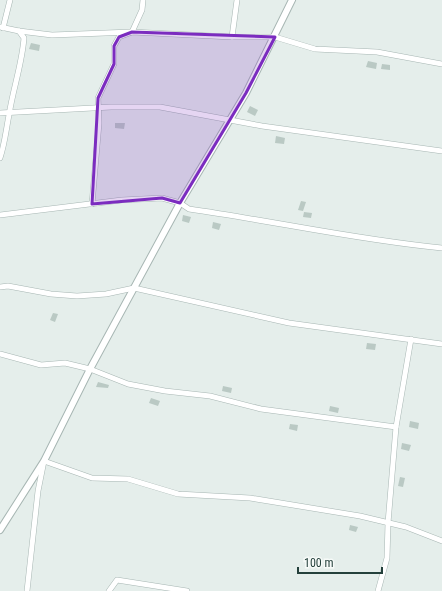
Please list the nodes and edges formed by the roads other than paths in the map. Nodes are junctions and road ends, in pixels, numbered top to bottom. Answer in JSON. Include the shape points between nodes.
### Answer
{"nodes":[{"id":1,"x":10,"y":0,"type":"edge"},
{"id":2,"x":143,"y":0,"type":"edge"},
{"id":3,"x":237,"y":0,"type":"edge"},
{"id":4,"x":292,"y":0,"type":"edge"},
{"id":5,"x":2,"y":27,"type":"edge"},
{"id":6,"x":19,"y":32,"type":"junction"},
{"id":7,"x":132,"y":32,"type":"junction"},
{"id":8,"x":232,"y":37,"type":"junction"},
{"id":9,"x":275,"y":37,"type":"junction"},
{"id":10,"x":442,"y":64,"type":"edge"},
{"id":11,"x":97,"y":108,"type":"junction"},
{"id":12,"x":0,"y":113,"type":"edge"},
{"id":13,"x":9,"y":114,"type":"junction"},
{"id":14,"x":229,"y":120,"type":"junction"},
{"id":15,"x":442,"y":151,"type":"edge"},
{"id":16,"x":0,"y":158,"type":"edge"},
{"id":17,"x":180,"y":203,"type":"junction"},
{"id":18,"x":92,"y":204,"type":"junction"},
{"id":19,"x":0,"y":215,"type":"edge"},
{"id":20,"x":442,"y":248,"type":"edge"},
{"id":21,"x":0,"y":287,"type":"edge"},
{"id":22,"x":134,"y":288,"type":"junction"},
{"id":23,"x":411,"y":339,"type":"junction"},
{"id":24,"x":442,"y":344,"type":"edge"},
{"id":25,"x":0,"y":354,"type":"edge"},
{"id":26,"x":90,"y":369,"type":"junction"},
{"id":27,"x":396,"y":427,"type":"junction"},
{"id":28,"x":44,"y":461,"type":"junction"},
{"id":29,"x":388,"y":523,"type":"junction"},
{"id":30,"x":0,"y":530,"type":"edge"},
{"id":31,"x":442,"y":541,"type":"edge"},
{"id":32,"x":27,"y":591,"type":"edge"},
{"id":33,"x":108,"y":591,"type":"edge"},
{"id":34,"x":187,"y":591,"type":"edge"},
{"id":35,"x":378,"y":591,"type":"edge"}],
"edges":[{"from":1,"to":5,"type":"street"},
{"from":2,"to":7,"type":"street","via":[[142,10]]},
{"from":3,"to":8,"type":"street"},
{"from":4,"to":9,"type":"street"},
{"from":5,"to":6,"type":"street"},
{"from":6,"to":7,"type":"street","via":[[52,35]]},
{"from":6,"to":13,"type":"street","via":[[24,38],[22,58]]},
{"from":7,"to":8,"type":"street"},
{"from":7,"to":11,"type":"street","via":[[118,37],[116,41],[114,64],[98,98]]},
{"from":8,"to":9,"type":"street"},
{"from":9,"to":10,"type":"street","via":[[315,49],[377,52]]},
{"from":9,"to":14,"type":"street"},
{"from":11,"to":13,"type":"street"},
{"from":11,"to":14,"type":"street","via":[[160,107]]},
{"from":11,"to":18,"type":"street","via":[[99,123]]},
{"from":12,"to":13,"type":"street"},
{"from":13,"to":16,"type":"street"},
{"from":14,"to":15,"type":"street"},
{"from":14,"to":17,"type":"street"},
{"from":17,"to":18,"type":"street","via":[[162,198]]},
{"from":17,"to":20,"type":"street","via":[[189,209],[273,221],[391,243]]},
{"from":17,"to":22,"type":"street"},
{"from":18,"to":19,"type":"street"},
{"from":21,"to":22,"type":"street","via":[[77,296],[106,294]]},
{"from":22,"to":23,"type":"street","via":[[289,323]]},
{"from":22,"to":26,"type":"street"},
{"from":23,"to":24,"type":"street"},
{"from":23,"to":27,"type":"street"},
{"from":25,"to":26,"type":"street","via":[[41,365],[65,363]]},
{"from":26,"to":27,"type":"street","via":[[128,384],[158,390],[210,396],[261,409]]},
{"from":26,"to":28,"type":"street"},
{"from":27,"to":29,"type":"street"},
{"from":28,"to":29,"type":"street","via":[[92,478],[128,480],[178,494],[250,498]]},
{"from":28,"to":30,"type":"street"},
{"from":28,"to":32,"type":"street","via":[[38,491]]},
{"from":29,"to":31,"type":"street"},
{"from":29,"to":35,"type":"street","via":[[387,558]]},
{"from":33,"to":34,"type":"street","via":[[118,580]]}]}
